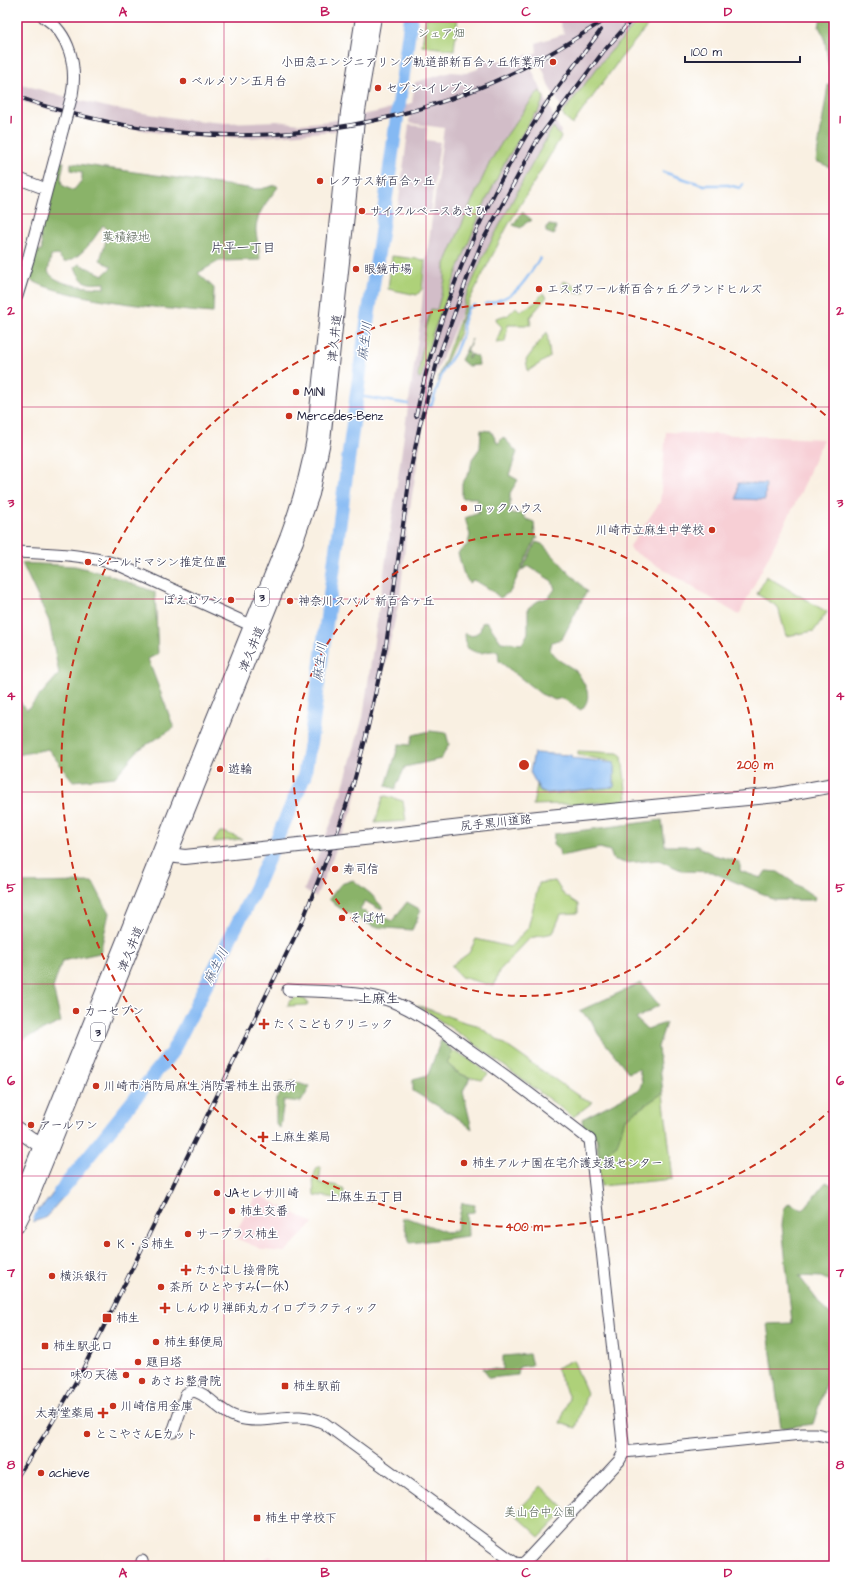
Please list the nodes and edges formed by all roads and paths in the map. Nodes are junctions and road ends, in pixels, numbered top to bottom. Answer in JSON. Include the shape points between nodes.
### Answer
{"nodes":[{"id":1,"x":44,"y":17,"type":"edge"},
{"id":2,"x":363,"y":17,"type":"edge"},
{"id":3,"x":374,"y":17,"type":"edge"},
{"id":4,"x":17,"y":178,"type":"edge"},
{"id":5,"x":46,"y":189,"type":"junction"},
{"id":6,"x":17,"y":296,"type":"edge"},
{"id":7,"x":17,"y":552,"type":"edge"},
{"id":8,"x":256,"y":626,"type":"junction"},
{"id":9,"x":834,"y":785,"type":"edge"},
{"id":10,"x":164,"y":854,"type":"junction"},
{"id":11,"x":288,"y":990,"type":"dead end"},
{"id":12,"x":17,"y":1129,"type":"edge"},
{"id":13,"x":45,"y":1149,"type":"junction"},
{"id":14,"x":22,"y":1207,"type":"edge"},
{"id":15,"x":18,"y":1225,"type":"edge"},
{"id":16,"x":173,"y":1432,"type":"dead end"},
{"id":17,"x":834,"y":1438,"type":"edge"},
{"id":18,"x":624,"y":1452,"type":"junction"}],
"edges":[{"from":1,"to":5,"type":"street","bridge":true,"via":[[58,29],[71,52],[74,71],[72,95]]},
{"from":2,"to":8,"type":"main road","name":"津久井道","number":"3","via":[[348,112],[309,467],[296,513]]},
{"from":3,"to":8,"type":"main road","name":"津久井道","number":"3","via":[[358,111],[318,468],[305,517]]},
{"from":4,"to":5,"type":"street"},
{"from":5,"to":6,"type":"street"},
{"from":7,"to":8,"type":"street","via":[[102,559]]},
{"from":8,"to":10,"type":"main road","name":"津久井道","number":"3"},
{"from":9,"to":10,"type":"main road","name":"尻手黒川道路","bridge":true,"via":[[778,795],[185,857]]},
{"from":10,"to":13,"type":"main road","name":"津久井道","number":"3"},
{"from":11,"to":18,"type":"street","via":[[365,995],[393,1002],[455,1040],[590,1140]]},
{"from":12,"to":13,"type":"main road"},
{"from":13,"to":14,"type":"main road","name":"津久井道","number":"3"},
{"from":14,"to":15,"type":"main road","name":"津久井道","number":"3"},
{"from":16,"to":18,"type":"street","via":[[186,1394],[192,1391],[202,1393],[227,1414],[246,1420],[304,1416],[318,1420],[515,1563],[522,1564],[614,1467]]},
{"from":17,"to":18,"type":"street","via":[[802,1434]]}]}
